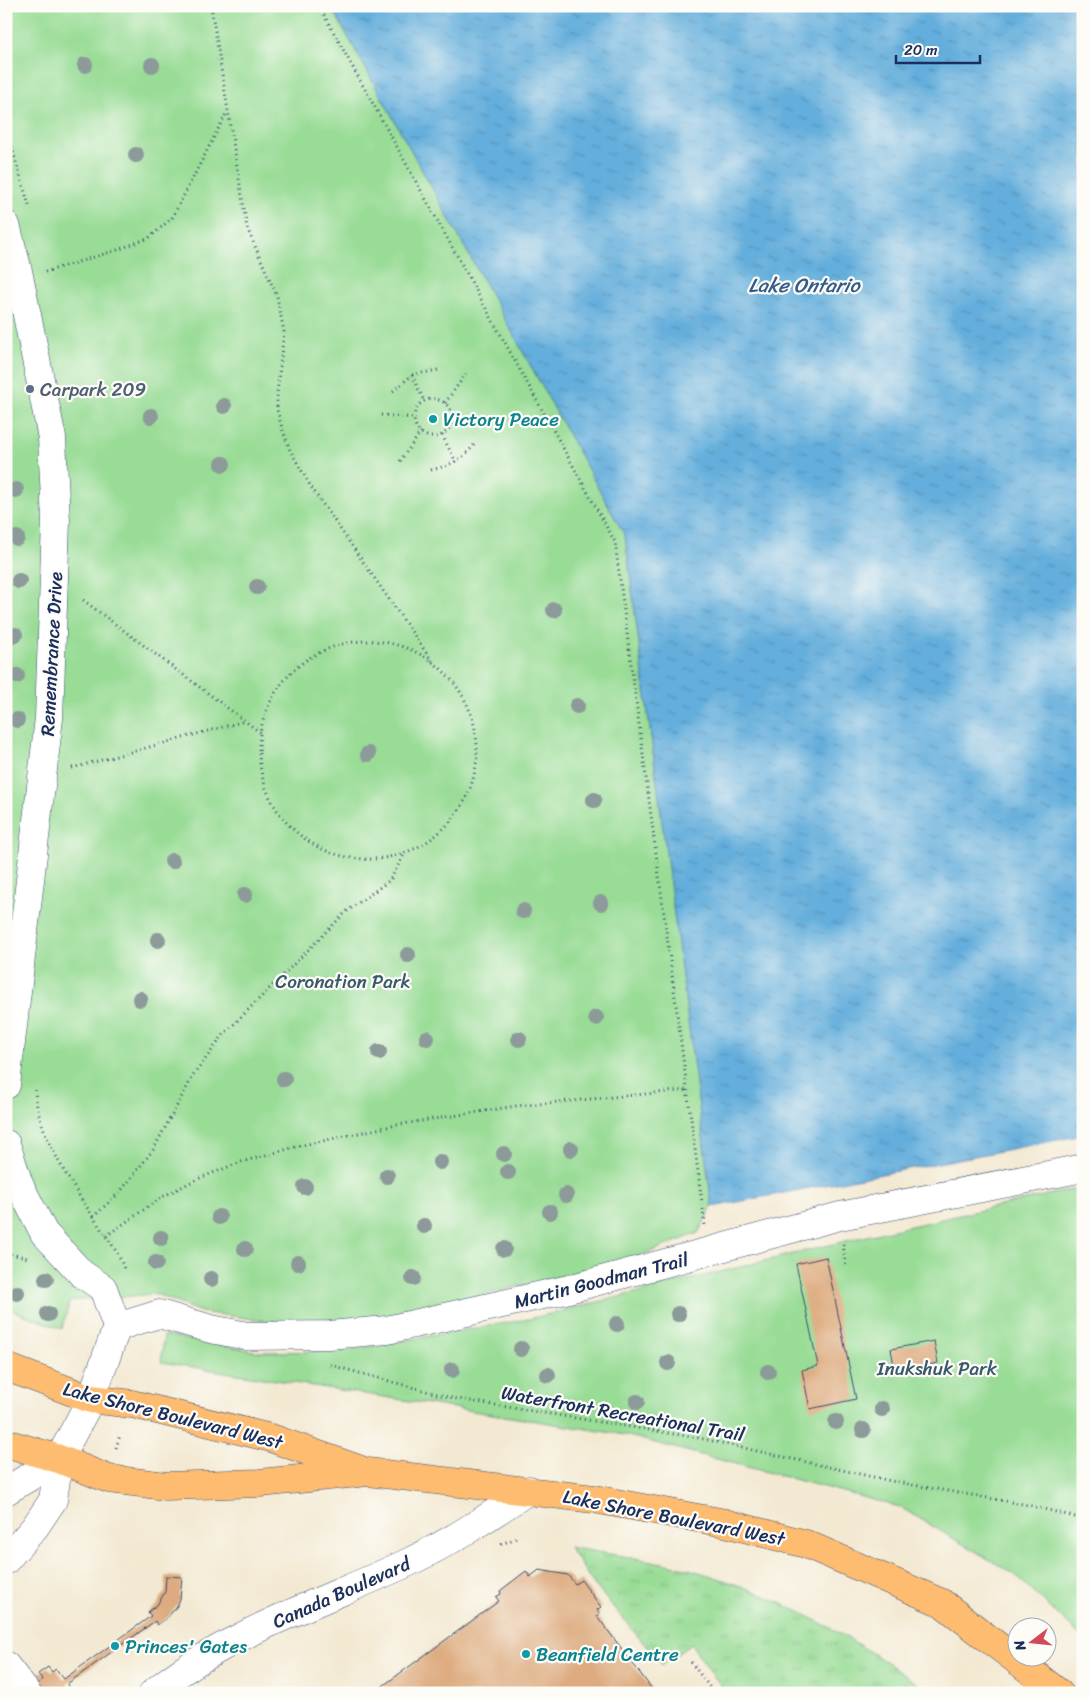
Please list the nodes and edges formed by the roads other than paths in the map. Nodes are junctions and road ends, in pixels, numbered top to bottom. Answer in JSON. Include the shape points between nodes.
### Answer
{"nodes":[{"id":1,"x":6,"y":226,"type":"edge"},
{"id":2,"x":6,"y":1085,"type":"edge"},
{"id":3,"x":6,"y":1144,"type":"edge"},
{"id":4,"x":1083,"y":1168,"type":"edge"},
{"id":5,"x":117,"y":1327,"type":"junction"},
{"id":6,"x":6,"y":1367,"type":"edge"},
{"id":7,"x":91,"y":1399,"type":"junction"},
{"id":8,"x":6,"y":1443,"type":"edge"},
{"id":9,"x":59,"y":1459,"type":"junction"},
{"id":10,"x":368,"y":1472,"type":"junction"},
{"id":11,"x":529,"y":1490,"type":"junction"},
{"id":12,"x":6,"y":1492,"type":"edge"},
{"id":13,"x":6,"y":1560,"type":"edge"},
{"id":14,"x":6,"y":1666,"type":"edge"},
{"id":15,"x":27,"y":1693,"type":"edge"},
{"id":16,"x":154,"y":1693,"type":"edge"},
{"id":17,"x":1058,"y":1693,"type":"edge"}],
"edges":[{"from":1,"to":2,"type":"street","name":"Remembrance Drive","via":[[52,438],[56,521],[49,718]]},
{"from":3,"to":5,"type":"street","via":[[16,1176],[44,1233],[82,1274],[103,1288]]},
{"from":4,"to":5,"type":"street","name":"Martin Goodman Trail","via":[[840,1216],[565,1290],[387,1330],[329,1335],[247,1336],[159,1314]]},
{"from":5,"to":7,"type":"street"},
{"from":6,"to":7,"type":"highway","name":"Lake Shore Boulevard West"},
{"from":7,"to":9,"type":"street"},
{"from":7,"to":10,"type":"highway","name":"Lake Shore Boulevard West","via":[[132,1404],[271,1438]]},
{"from":8,"to":9,"type":"highway","name":"Lake Shore Boulevard West"},
{"from":9,"to":10,"type":"highway","name":"Lake Shore Boulevard West","via":[[109,1479],[166,1486],[260,1483]]},
{"from":9,"to":12,"type":"street"},
{"from":9,"to":13,"type":"street","via":[[53,1500],[35,1528]]},
{"from":10,"to":11,"type":"highway","name":"Lake Shore Boulevard West"},
{"from":11,"to":16,"type":"street","name":"Canada Boulevard","via":[[459,1536],[410,1561],[233,1641],[184,1669]]},
{"from":11,"to":17,"type":"highway","name":"Lake Shore Boulevard West","via":[[725,1523],[806,1544],[942,1603]]},
{"from":14,"to":15,"type":"street"}]}
